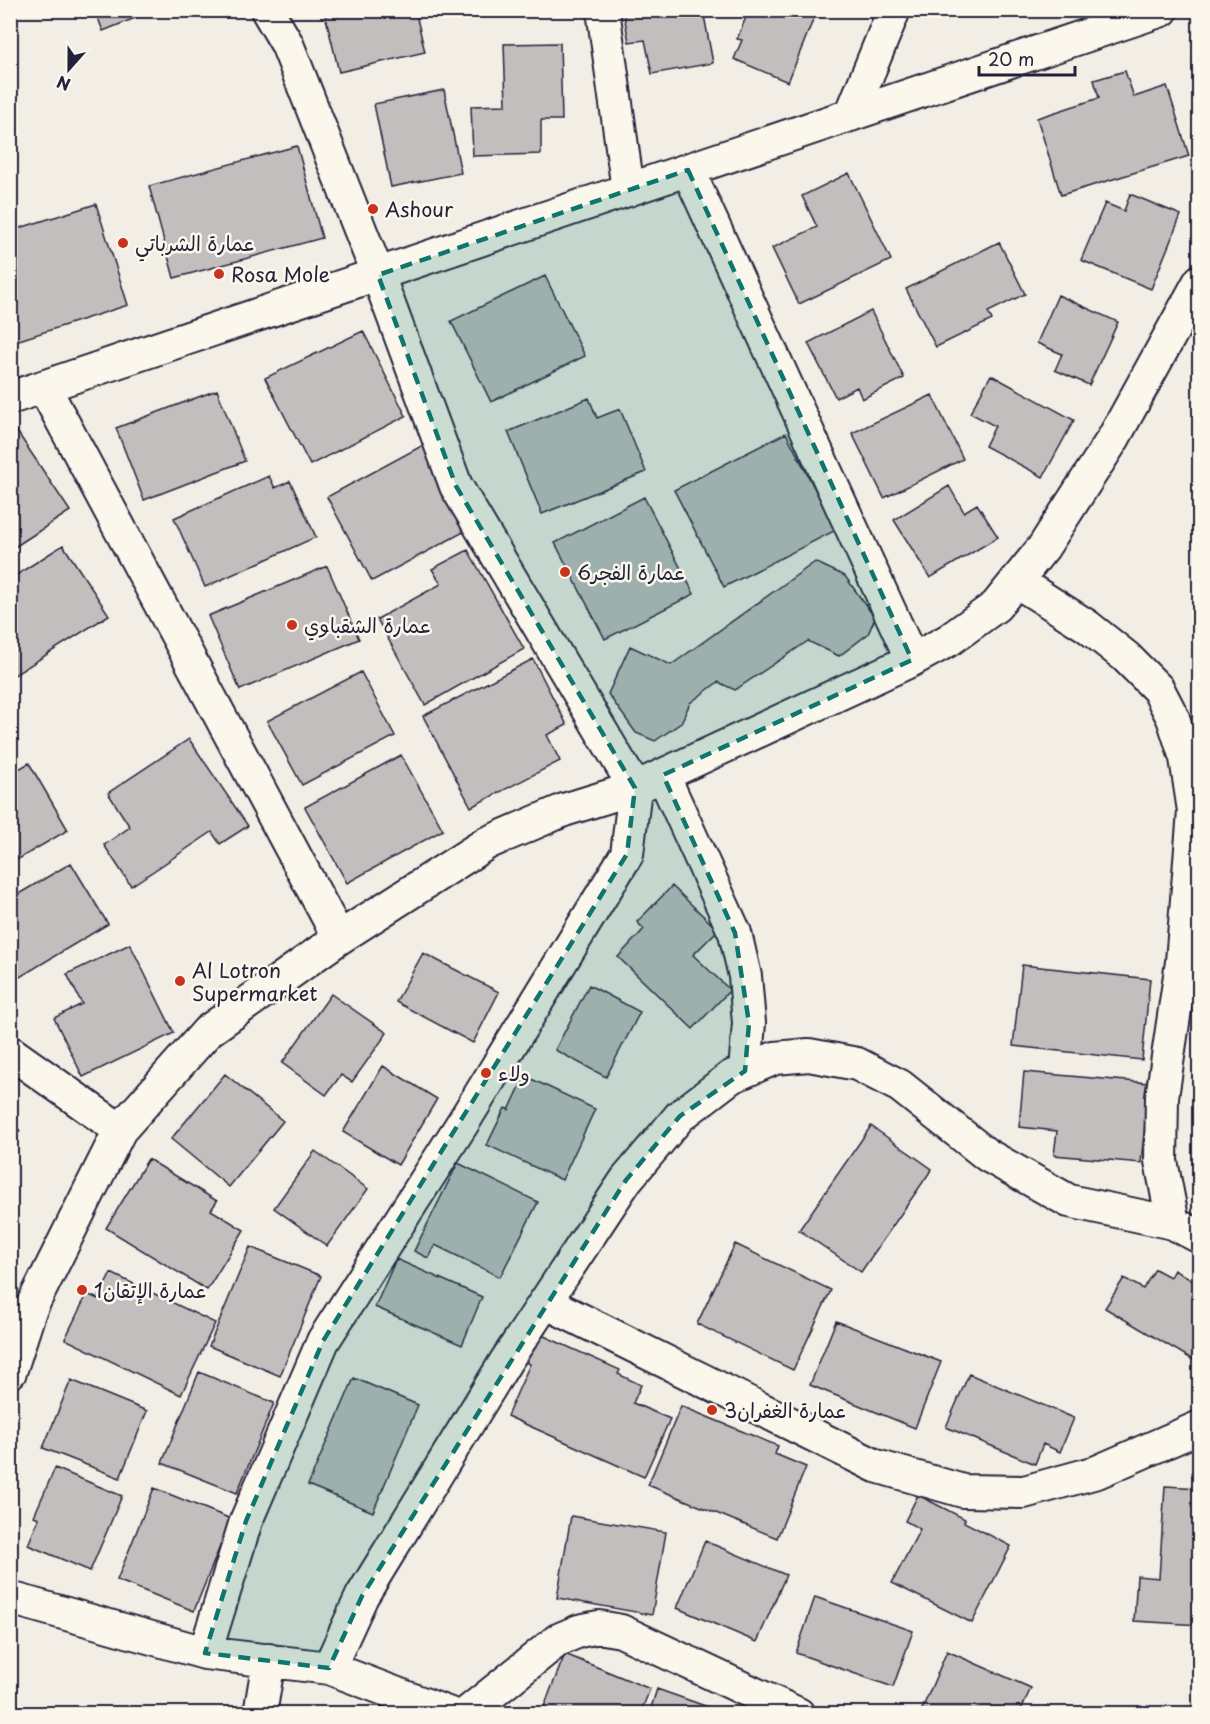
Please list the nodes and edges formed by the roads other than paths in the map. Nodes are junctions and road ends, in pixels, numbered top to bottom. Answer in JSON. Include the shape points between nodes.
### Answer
{"nodes":[{"id":1,"x":267,"y":10,"type":"edge"},
{"id":2,"x":603,"y":10,"type":"edge"},
{"id":3,"x":894,"y":10,"type":"edge"},
{"id":4,"x":1162,"y":10,"type":"edge"},
{"id":5,"x":851,"y":115,"type":"junction"},
{"id":6,"x":688,"y":170,"type":"junction"},
{"id":7,"x":628,"y":190,"type":"junction"},
{"id":8,"x":378,"y":275,"type":"junction"},
{"id":9,"x":1200,"y":281,"type":"edge"},
{"id":10,"x":44,"y":387,"type":"junction"},
{"id":11,"x":10,"y":398,"type":"edge"},
{"id":12,"x":1016,"y":581,"type":"junction"},
{"id":13,"x":912,"y":660,"type":"junction"},
{"id":14,"x":663,"y":775,"type":"junction"},
{"id":15,"x":635,"y":788,"type":"junction"},
{"id":16,"x":339,"y":938,"type":"junction"},
{"id":17,"x":10,"y":1052,"type":"edge"},
{"id":18,"x":745,"y":1071,"type":"junction"},
{"id":19,"x":120,"y":1130,"type":"junction"},
{"id":20,"x":1186,"y":1230,"type":"edge"},
{"id":21,"x":545,"y":1302,"type":"junction"},
{"id":22,"x":10,"y":1372,"type":"edge"},
{"id":23,"x":1200,"y":1427,"type":"edge"},
{"id":24,"x":10,"y":1598,"type":"edge"},
{"id":25,"x":205,"y":1653,"type":"junction"},
{"id":26,"x":269,"y":1660,"type":"junction"},
{"id":27,"x":329,"y":1668,"type":"junction"},
{"id":28,"x":260,"y":1713,"type":"edge"},
{"id":29,"x":450,"y":1713,"type":"edge"},
{"id":30,"x":466,"y":1713,"type":"edge"},
{"id":31,"x":798,"y":1713,"type":"edge"}],
"edges":[{"from":1,"to":8,"type":"street","via":[[287,44]]},
{"from":2,"to":7,"type":"street"},
{"from":3,"to":5,"type":"street"},
{"from":4,"to":5,"type":"street"},
{"from":5,"to":6,"type":"street"},
{"from":6,"to":7,"type":"street"},
{"from":6,"to":13,"type":"street"},
{"from":7,"to":8,"type":"street"},
{"from":8,"to":10,"type":"street"},
{"from":8,"to":15,"type":"street","via":[[456,486]]},
{"from":9,"to":12,"type":"street","via":[[1113,439],[1043,548]]},
{"from":10,"to":11,"type":"street"},
{"from":10,"to":16,"type":"street"},
{"from":12,"to":13,"type":"street","via":[[996,606],[949,640]]},
{"from":12,"to":20,"type":"street","via":[[1087,626],[1158,689],[1186,758],[1194,811],[1182,962],[1162,1097],[1161,1161]]},
{"from":13,"to":14,"type":"street"},
{"from":14,"to":15,"type":"street"},
{"from":14,"to":18,"type":"street","via":[[735,933],[745,976],[749,1023]]},
{"from":15,"to":16,"type":"street","via":[[564,810],[487,843]]},
{"from":15,"to":25,"type":"street","via":[[627,854],[464,1121],[323,1341],[246,1521]]},
{"from":16,"to":19,"type":"street","via":[[208,1031]]},
{"from":17,"to":19,"type":"street"},
{"from":18,"to":20,"type":"street","via":[[775,1058],[809,1054],[857,1064],[900,1086],[987,1155],[1069,1201]]},
{"from":18,"to":21,"type":"street","via":[[731,1077],[680,1116],[626,1179]]},
{"from":19,"to":22,"type":"street","via":[[30,1310]]},
{"from":21,"to":23,"type":"street","via":[[876,1466],[963,1491],[1024,1492],[1097,1472]]},
{"from":21,"to":27,"type":"street","via":[[362,1596]]},
{"from":24,"to":25,"type":"street"},
{"from":25,"to":26,"type":"street"},
{"from":26,"to":27,"type":"street"},
{"from":26,"to":28,"type":"street"},
{"from":27,"to":29,"type":"street"},
{"from":30,"to":31,"type":"street","via":[[558,1640],[579,1630],[599,1627],[621,1631]]}]}
